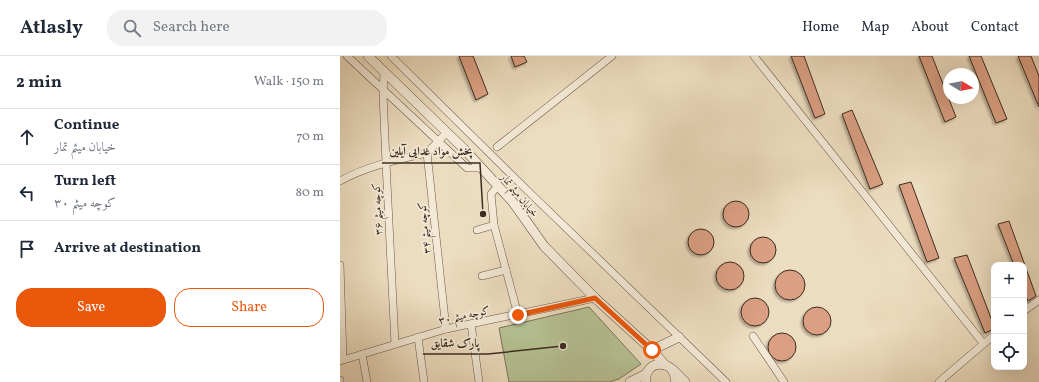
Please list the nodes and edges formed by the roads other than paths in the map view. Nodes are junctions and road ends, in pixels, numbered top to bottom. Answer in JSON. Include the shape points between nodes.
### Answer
{"nodes":[{"id":1,"x":347,"y":56,"type":"edge"},
{"id":2,"x":368,"y":56,"type":"edge"},
{"id":3,"x":391,"y":56,"type":"edge"},
{"id":4,"x":612,"y":56,"type":"edge"},
{"id":5,"x":754,"y":56,"type":"edge"},
{"id":6,"x":384,"y":72,"type":"junction"},
{"id":7,"x":384,"y":90,"type":"junction"},
{"id":8,"x":446,"y":133,"type":"junction"},
{"id":9,"x":439,"y":141,"type":"junction"},
{"id":10,"x":497,"y":146,"type":"dead end"},
{"id":11,"x":427,"y":153,"type":"junction"},
{"id":12,"x":386,"y":163,"type":"junction"},
{"id":13,"x":482,"y":168,"type":"junction"},
{"id":14,"x":340,"y":181,"type":"edge"},
{"id":15,"x":498,"y":186,"type":"junction"},
{"id":16,"x":494,"y":225,"type":"junction"},
{"id":17,"x":477,"y":230,"type":"dead end"},
{"id":18,"x":340,"y":265,"type":"edge"},
{"id":19,"x":506,"y":270,"type":"junction"},
{"id":20,"x":482,"y":276,"type":"dead end"},
{"id":21,"x":340,"y":281,"type":"edge"},
{"id":22,"x":595,"y":298,"type":"junction"},
{"id":23,"x":1039,"y":300,"type":"edge"},
{"id":24,"x":1027,"y":310,"type":"edge"},
{"id":25,"x":518,"y":315,"type":"junction"},
{"id":26,"x":470,"y":324,"type":"junction"},
{"id":27,"x":446,"y":329,"type":"junction"},
{"id":28,"x":753,"y":336,"type":"dead end"},
{"id":29,"x":418,"y":337,"type":"junction"},
{"id":30,"x":991,"y":337,"type":"edge"},
{"id":31,"x":679,"y":338,"type":"junction"},
{"id":32,"x":983,"y":343,"type":"junction"},
{"id":33,"x":396,"y":344,"type":"junction"},
{"id":34,"x":652,"y":350,"type":"junction"},
{"id":35,"x":362,"y":354,"type":"junction"},
{"id":36,"x":342,"y":360,"type":"edge"},
{"id":37,"x":668,"y":366,"type":"junction"},
{"id":38,"x":647,"y":375,"type":"edge"},
{"id":39,"x":367,"y":382,"type":"edge"},
{"id":40,"x":424,"y":382,"type":"edge"},
{"id":41,"x":479,"y":382,"type":"edge"},
{"id":42,"x":630,"y":382,"type":"edge"},
{"id":43,"x":675,"y":382,"type":"edge"},
{"id":44,"x":685,"y":382,"type":"edge"},
{"id":45,"x":726,"y":382,"type":"edge"},
{"id":46,"x":784,"y":382,"type":"edge"},
{"id":47,"x":939,"y":382,"type":"edge"}],
"edges":[{"from":1,"to":7,"type":"street"},
{"from":2,"to":6,"type":"street","name":"خیابان میثم تمار"},
{"from":3,"to":31,"type":"street"},
{"from":4,"to":10,"type":"street"},
{"from":5,"to":32,"type":"street"},
{"from":6,"to":7,"type":"street","name":"کوچه میثم ۳۶"},
{"from":6,"to":8,"type":"street","name":"خیابان میثم تمار"},
{"from":7,"to":9,"type":"street"},
{"from":7,"to":12,"type":"street","name":"کوچه میثم ۳۶"},
{"from":8,"to":9,"type":"street"},
{"from":8,"to":13,"type":"street","name":"خیابان میثم تمار"},
{"from":9,"to":11,"type":"street"},
{"from":9,"to":13,"type":"street","via":[[467,168]]},
{"from":11,"to":12,"type":"street"},
{"from":11,"to":27,"type":"street","name":"کوچه میثم ۳۴"},
{"from":12,"to":14,"type":"street","via":[[354,173]]},
{"from":12,"to":33,"type":"street","name":"کوچه میثم ۳۶"},
{"from":13,"to":15,"type":"street","name":"خیابان میثم تمار"},
{"from":15,"to":16,"type":"street","via":[[491,194]]},
{"from":15,"to":22,"type":"street","name":"خیابان میثم تمار","via":[[544,246]]},
{"from":16,"to":17,"type":"street"},
{"from":16,"to":19,"type":"street"},
{"from":18,"to":21,"type":"street"},
{"from":19,"to":20,"type":"street"},
{"from":19,"to":25,"type":"street"},
{"from":21,"to":36,"type":"street"},
{"from":22,"to":25,"type":"street","name":"کوچه میثم ۳۰"},
{"from":22,"to":34,"type":"street","name":"خیابان میثم تمار"},
{"from":23,"to":24,"type":"street"},
{"from":25,"to":26,"type":"street","name":"کوچه میثم ۳۰"},
{"from":26,"to":27,"type":"street","name":"کوچه میثم ۳۰"},
{"from":26,"to":41,"type":"street"},
{"from":27,"to":29,"type":"street","name":"کوچه میثم ۳۰"},
{"from":28,"to":46,"type":"street"},
{"from":29,"to":33,"type":"street","name":"کوچه میثم ۳۰"},
{"from":29,"to":40,"type":"street"},
{"from":30,"to":32,"type":"street"},
{"from":31,"to":34,"type":"street"},
{"from":31,"to":45,"type":"street"},
{"from":32,"to":47,"type":"street"},
{"from":33,"to":35,"type":"street","name":"کوچه میثم ۳۰"},
{"from":34,"to":37,"type":"street","name":"خیابان میثم تمار"},
{"from":34,"to":38,"type":"street"},
{"from":35,"to":36,"type":"street","name":"کوچه میثم ۳۰"},
{"from":35,"to":39,"type":"street"},
{"from":37,"to":38,"type":"street","via":[[654,365]]},
{"from":37,"to":43,"type":"street","via":[[674,372]]},
{"from":37,"to":44,"type":"street","name":"خیابان میثم تمار"},
{"from":38,"to":42,"type":"street"}]}
